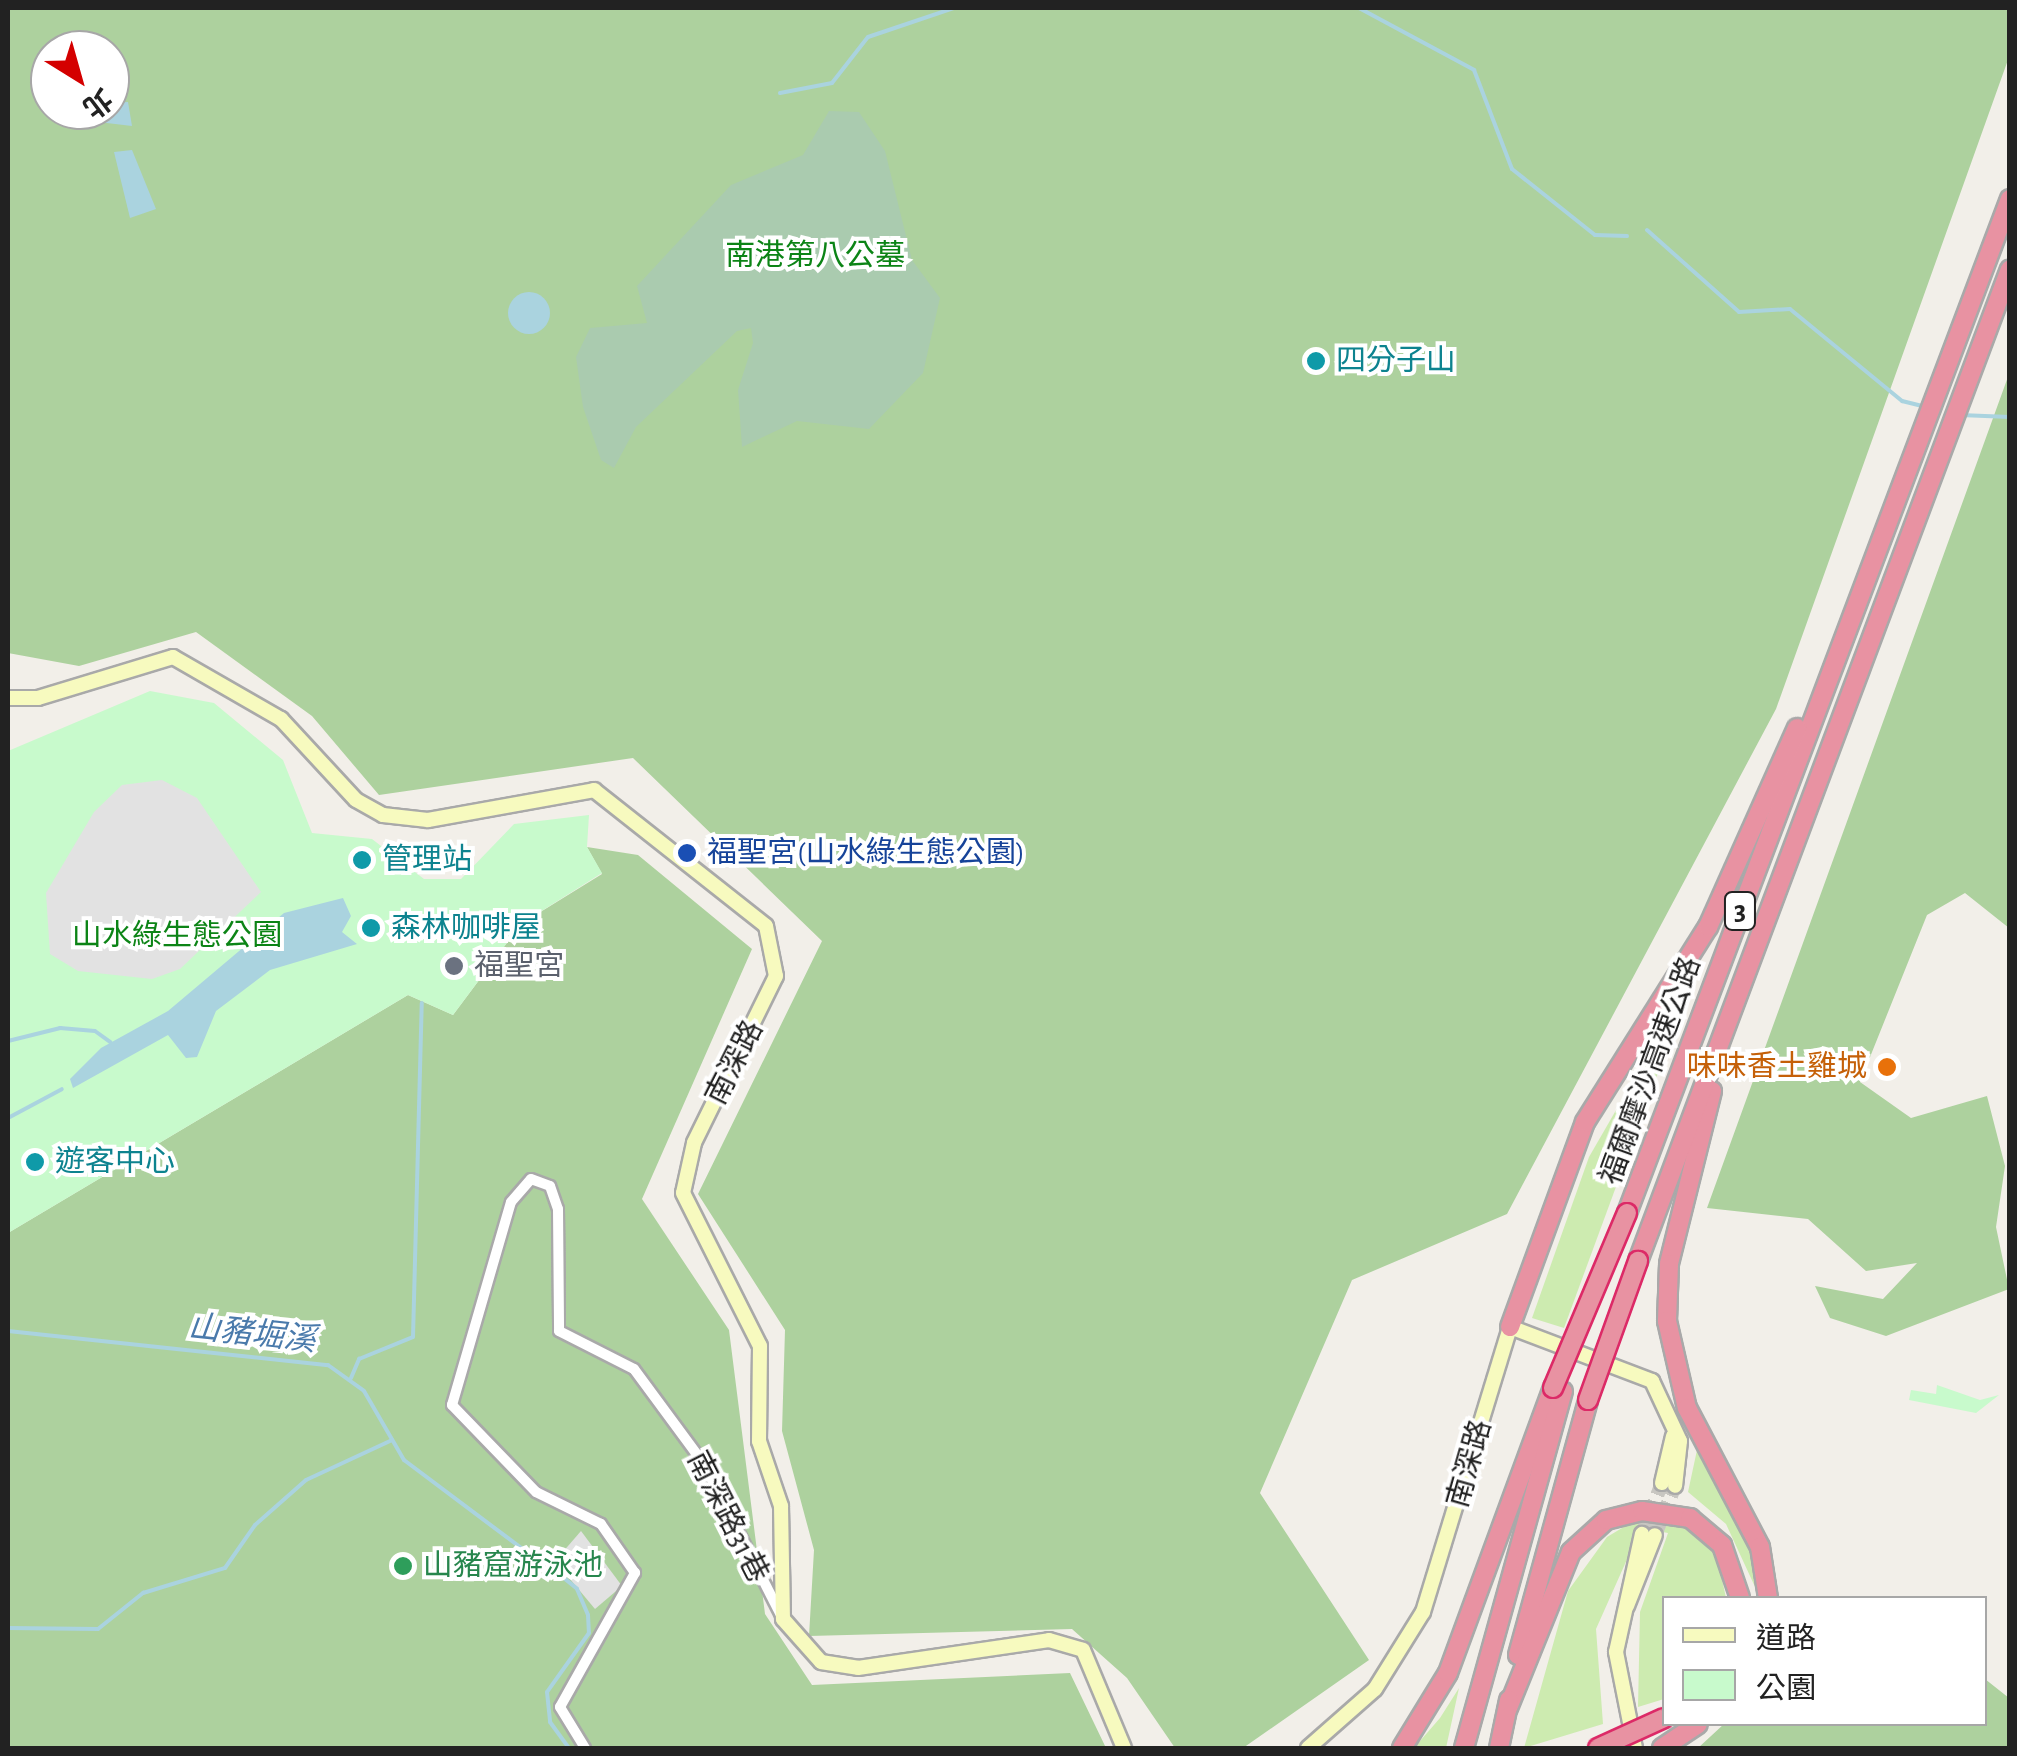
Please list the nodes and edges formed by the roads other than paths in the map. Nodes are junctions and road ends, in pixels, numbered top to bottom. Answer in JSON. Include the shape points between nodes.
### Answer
{"nodes":[{"id":1,"x":2008,"y":203,"type":"edge"},
{"id":2,"x":2010,"y":270,"type":"edge"},
{"id":3,"x":1852,"y":610,"type":"junction"},
{"id":4,"x":8,"y":698,"type":"edge"},
{"id":5,"x":1739,"y":989,"type":"junction"},
{"id":6,"x":1510,"y":1327,"type":"junction"},
{"id":7,"x":1558,"y":1390,"type":"junction"},
{"id":8,"x":1669,"y":1484,"type":"tunnel mouth"},
{"id":9,"x":1649,"y":1535,"type":"tunnel mouth"},
{"id":10,"x":1739,"y":1596,"type":"edge"},
{"id":11,"x":1768,"y":1596,"type":"edge"},
{"id":12,"x":783,"y":1619,"type":"junction"},
{"id":13,"x":1508,"y":1708,"type":"junction"},
{"id":14,"x":1662,"y":1719,"type":"edge"},
{"id":15,"x":1695,"y":1726,"type":"edge"},
{"id":16,"x":1667,"y":1746,"type":"edge"},
{"id":17,"x":585,"y":1748,"type":"edge"},
{"id":18,"x":1124,"y":1748,"type":"edge"},
{"id":19,"x":1308,"y":1748,"type":"edge"},
{"id":20,"x":1402,"y":1748,"type":"edge"},
{"id":21,"x":1464,"y":1748,"type":"edge"},
{"id":22,"x":1499,"y":1748,"type":"edge"},
{"id":23,"x":1598,"y":1748,"type":"edge"},
{"id":24,"x":1635,"y":1748,"type":"edge"}],
"edges":[{"from":1,"to":3,"type":"highway","name":"福爾摩沙高速公路","number":"3"},
{"from":2,"to":5,"type":"highway","name":"福爾摩沙高速公路","number":"3"},
{"from":3,"to":6,"type":"highway","via":[[1708,928],[1585,1122]]},
{"from":3,"to":7,"type":"highway","name":"福爾摩沙高速公路","number":"3","bridge":true},
{"from":4,"to":12,"type":"main road","name":"南深路","via":[[38,698],[173,657],[281,720],[356,800],[383,815],[428,820],[594,790],[766,926],[776,976],[694,1143],[683,1193],[760,1346],[758,1441],[782,1506]]},
{"from":5,"to":11,"type":"highway","via":[[1669,1264],[1671,1354],[1720,1474],[1760,1547]]},
{"from":5,"to":13,"type":"highway","name":"福爾摩沙高速公路","number":"3","bridge":true,"via":[[1588,1400]]},
{"from":6,"to":8,"type":"main road","via":[[1638,1370],[1672,1416]]},
{"from":6,"to":19,"type":"main road","name":"南深路","via":[[1423,1612],[1375,1689]]},
{"from":7,"to":20,"type":"highway","via":[[1448,1673]]},
{"from":7,"to":21,"type":"highway"},
{"from":9,"to":24,"type":"main road","via":[[1617,1635],[1618,1689]]},
{"from":10,"to":13,"type":"highway","via":[[1722,1545],[1690,1518],[1642,1511],[1606,1520],[1572,1552]]},
{"from":12,"to":17,"type":"street","name":"南深路31巷","via":[[704,1464],[634,1370],[559,1331],[560,1237],[550,1186],[531,1179],[515,1189],[452,1405],[536,1492],[601,1524],[635,1572],[560,1706]]},
{"from":12,"to":18,"type":"main road","via":[[821,1662],[858,1668],[1049,1640],[1083,1650]]},
{"from":13,"to":22,"type":"highway","name":"福爾摩沙高速公路","number":"3"},
{"from":14,"to":23,"type":"highway","bridge":true},
{"from":15,"to":16,"type":"highway"}]}
